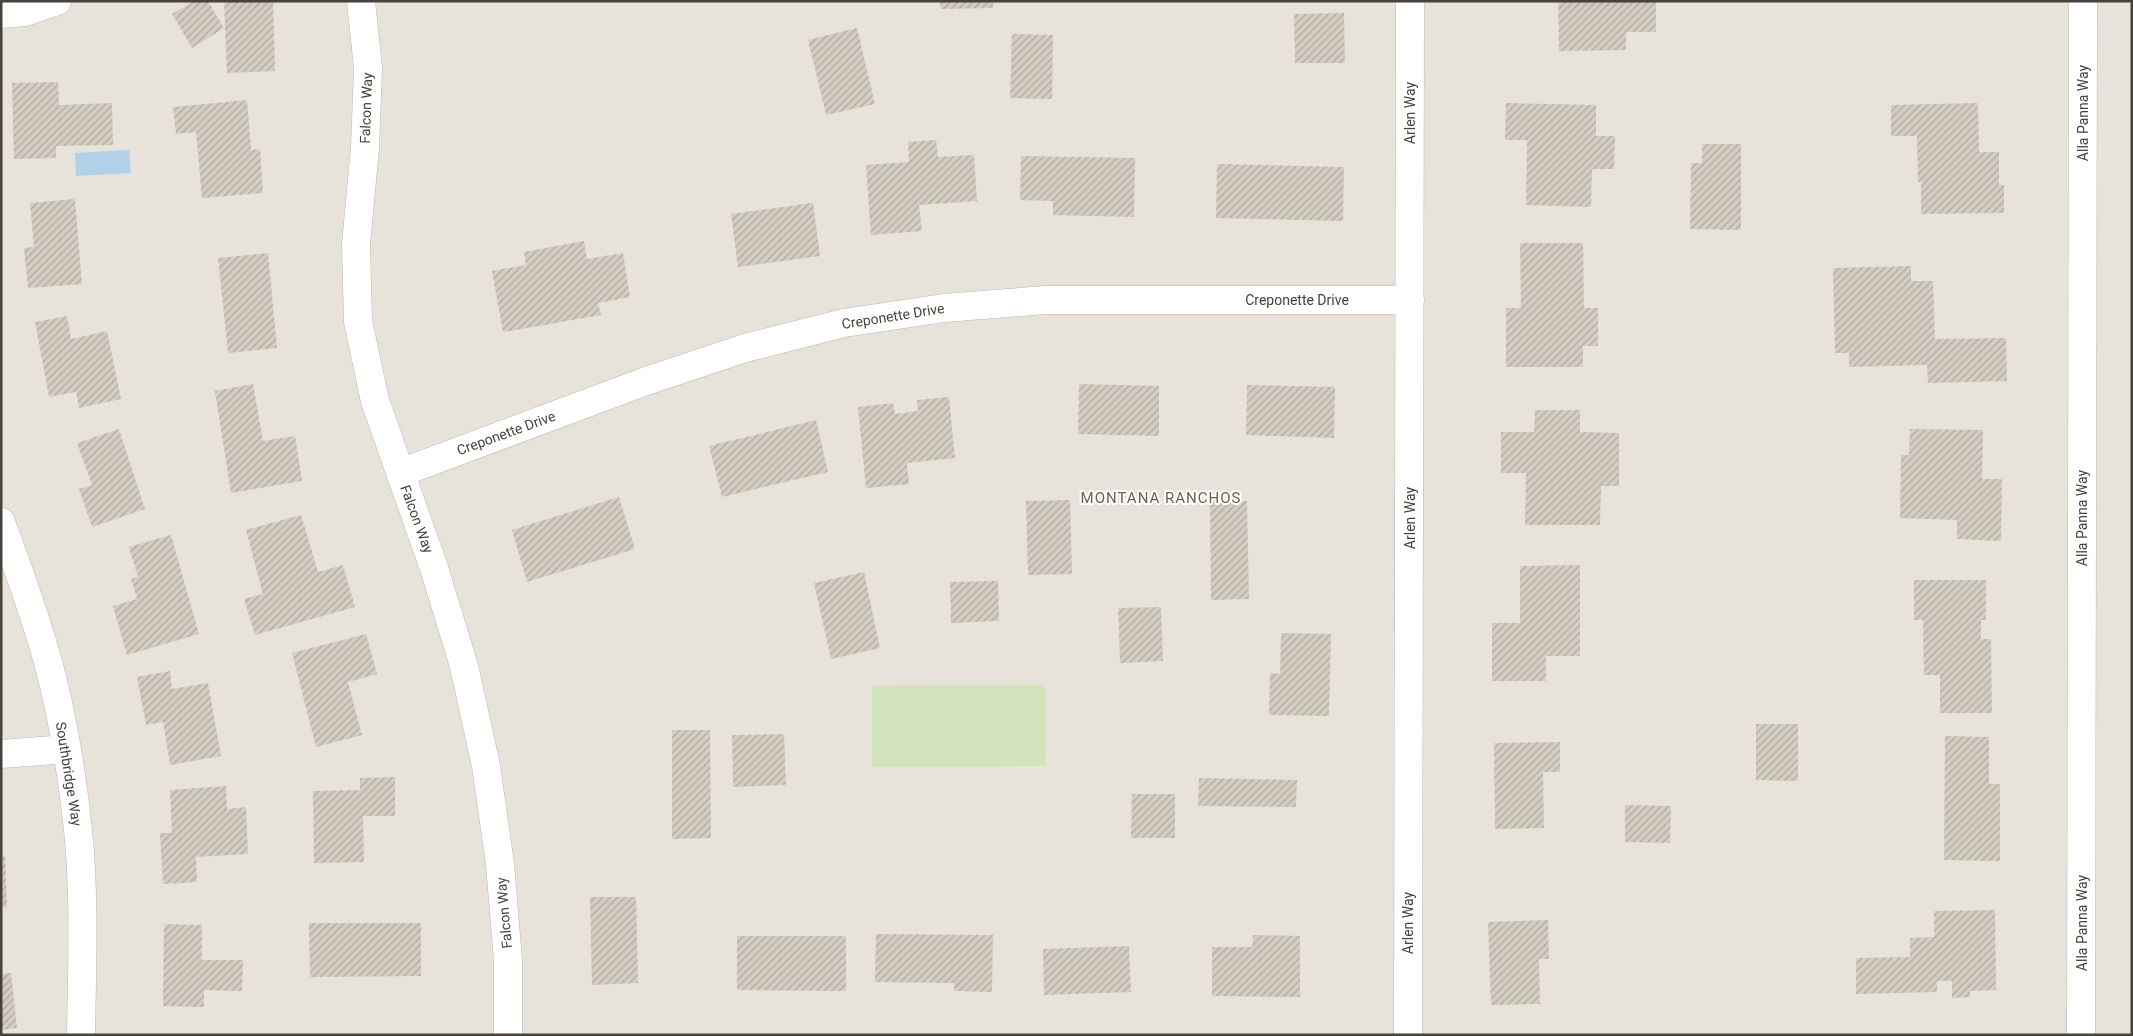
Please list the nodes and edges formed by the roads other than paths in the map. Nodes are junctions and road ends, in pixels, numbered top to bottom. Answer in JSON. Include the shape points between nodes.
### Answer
{"nodes":[{"id":1,"x":58,"y":1,"type":"edge"},
{"id":2,"x":361,"y":1,"type":"edge"},
{"id":3,"x":1410,"y":1,"type":"edge"},
{"id":4,"x":2083,"y":1,"type":"edge"},
{"id":5,"x":1,"y":14,"type":"edge"},
{"id":6,"x":1410,"y":300,"type":"junction"},
{"id":7,"x":400,"y":473,"type":"junction"},
{"id":8,"x":1,"y":522,"type":"edge"},
{"id":9,"x":67,"y":749,"type":"junction"},
{"id":10,"x":1,"y":754,"type":"edge"},
{"id":11,"x":81,"y":1035,"type":"edge"},
{"id":12,"x":508,"y":1035,"type":"edge"},
{"id":13,"x":1408,"y":1035,"type":"edge"},
{"id":14,"x":2081,"y":1035,"type":"edge"}],
"edges":[{"from":1,"to":5,"type":"street","via":[[25,12]]},
{"from":2,"to":7,"type":"street","name":"Falcon Way","via":[[368,68],[356,244],[358,321],[375,400]]},
{"from":3,"to":6,"type":"street","name":"Arlen Way"},
{"from":4,"to":14,"type":"street","name":"Alla Panna Way"},
{"from":6,"to":7,"type":"street","name":"Creponette Drive","via":[[1046,300],[944,308],[844,323],[745,348],[658,377]]},
{"from":6,"to":13,"type":"street","name":"Arlen Way"},
{"from":7,"to":12,"type":"street","name":"Falcon Way","via":[[464,666],[486,766],[500,864],[508,961]]},
{"from":8,"to":9,"type":"street","name":"Southbridge Way","via":[[48,663]]},
{"from":9,"to":10,"type":"street"},
{"from":9,"to":11,"type":"street","name":"Southbridge Way","via":[[78,831],[82,927]]}]}
